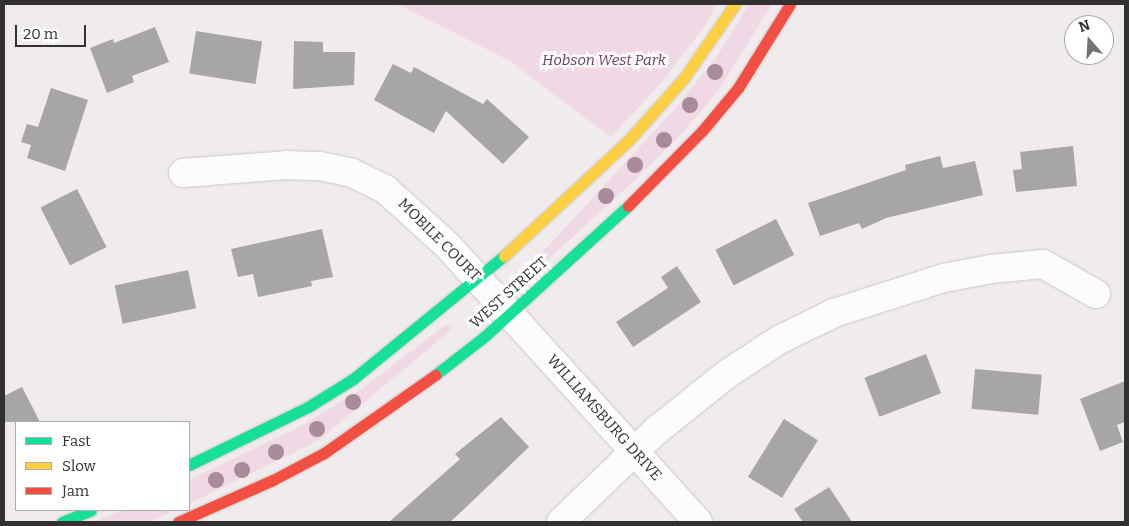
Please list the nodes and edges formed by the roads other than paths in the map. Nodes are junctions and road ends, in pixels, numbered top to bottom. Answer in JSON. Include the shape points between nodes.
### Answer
{"nodes":[{"id":1,"x":735,"y":4,"type":"edge"},
{"id":2,"x":790,"y":4,"type":"edge"},
{"id":3,"x":183,"y":173,"type":"dead end"},
{"id":4,"x":478,"y":280,"type":"junction"},
{"id":5,"x":1096,"y":294,"type":"dead end"},
{"id":6,"x":510,"y":313,"type":"junction"},
{"id":7,"x":635,"y":452,"type":"junction"},
{"id":8,"x":190,"y":465,"type":"edge"},
{"id":9,"x":88,"y":511,"type":"edge"},
{"id":10,"x":62,"y":522,"type":"edge"},
{"id":11,"x":178,"y":522,"type":"edge"},
{"id":12,"x":562,"y":522,"type":"edge"},
{"id":13,"x":698,"y":522,"type":"edge"}],
"edges":[{"from":1,"to":4,"type":"street","name":"WEST STREET","via":[[684,78],[629,140]]},
{"from":2,"to":6,"type":"street","name":"WEST STREET","via":[[738,88],[702,131],[648,187]]},
{"from":3,"to":4,"type":"street","name":"MOBILE COURT","via":[[286,164],[320,166],[352,173],[403,202]]},
{"from":4,"to":6,"type":"street","name":"MOBILE COURT"},
{"from":4,"to":8,"type":"street","name":"WEST STREET","via":[[353,379],[308,408]]},
{"from":5,"to":7,"type":"street","via":[[1043,264],[991,268],[892,292],[834,313],[779,340],[727,374]]},
{"from":6,"to":7,"type":"street","name":"WILLIAMSBURG DRIVE"},
{"from":6,"to":11,"type":"street","name":"WEST STREET","via":[[442,372],[365,427],[273,480]]},
{"from":7,"to":12,"type":"street"},
{"from":7,"to":13,"type":"street","name":"WILLIAMSBURG DRIVE"},
{"from":9,"to":10,"type":"street"}]}
